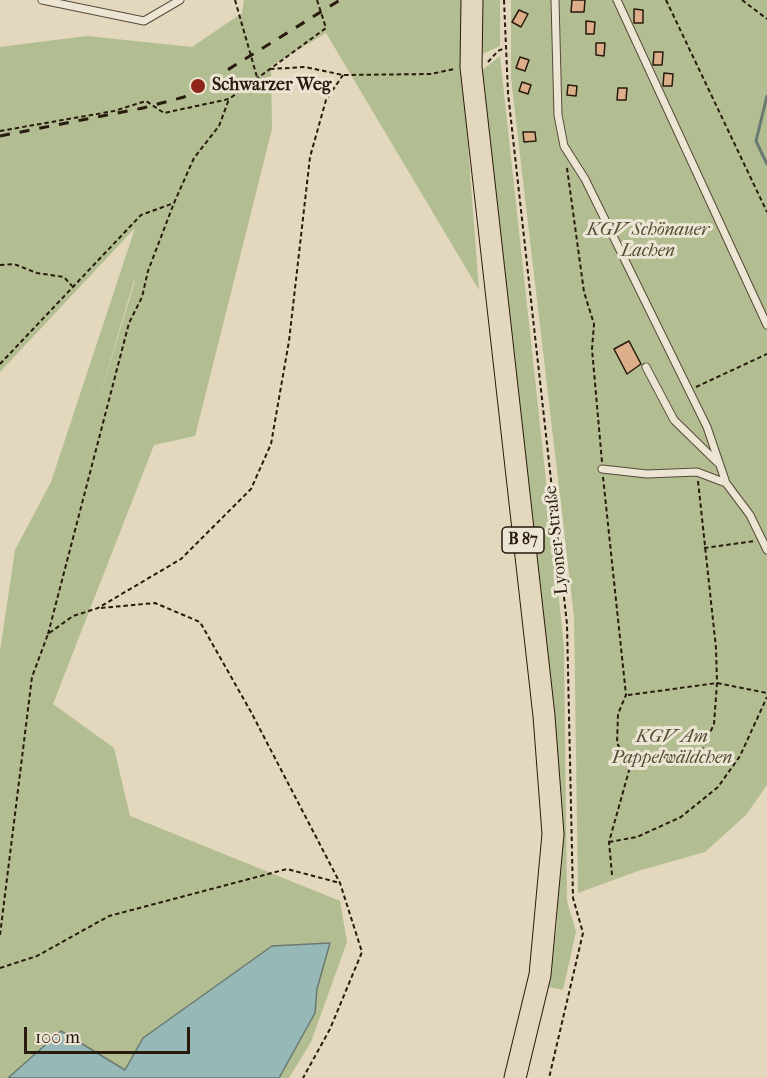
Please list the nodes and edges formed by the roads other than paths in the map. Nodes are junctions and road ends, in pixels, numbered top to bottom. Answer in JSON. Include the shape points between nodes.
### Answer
{"nodes":[{"id":1,"x":42,"y":0,"type":"edge"},
{"id":2,"x":180,"y":0,"type":"edge"},
{"id":3,"x":472,"y":0,"type":"edge"},
{"id":4,"x":555,"y":0,"type":"edge"},
{"id":5,"x":617,"y":0,"type":"edge"},
{"id":6,"x":767,"y":325,"type":"edge"},
{"id":7,"x":646,"y":367,"type":"dead end"},
{"id":8,"x":719,"y":464,"type":"junction"},
{"id":9,"x":602,"y":469,"type":"road end"},
{"id":10,"x":726,"y":483,"type":"junction"},
{"id":11,"x":767,"y":550,"type":"edge"},
{"id":12,"x":515,"y":1078,"type":"edge"}],
"edges":[{"from":1,"to":2,"type":"lane","via":[[144,21]]},
{"from":3,"to":12,"type":"main road","name":"Lyoner Straße","number":"B 87","via":[[471,67],[544,716],[553,834],[540,975]]},
{"from":4,"to":8,"type":"lane","via":[[558,115],[564,146],[585,178],[702,418]]},
{"from":5,"to":6,"type":"lane"},
{"from":7,"to":8,"type":"lane","via":[[674,420]]},
{"from":8,"to":10,"type":"lane"},
{"from":9,"to":10,"type":"lane","via":[[647,474],[697,472]]},
{"from":10,"to":11,"type":"lane","via":[[750,514]]}]}
